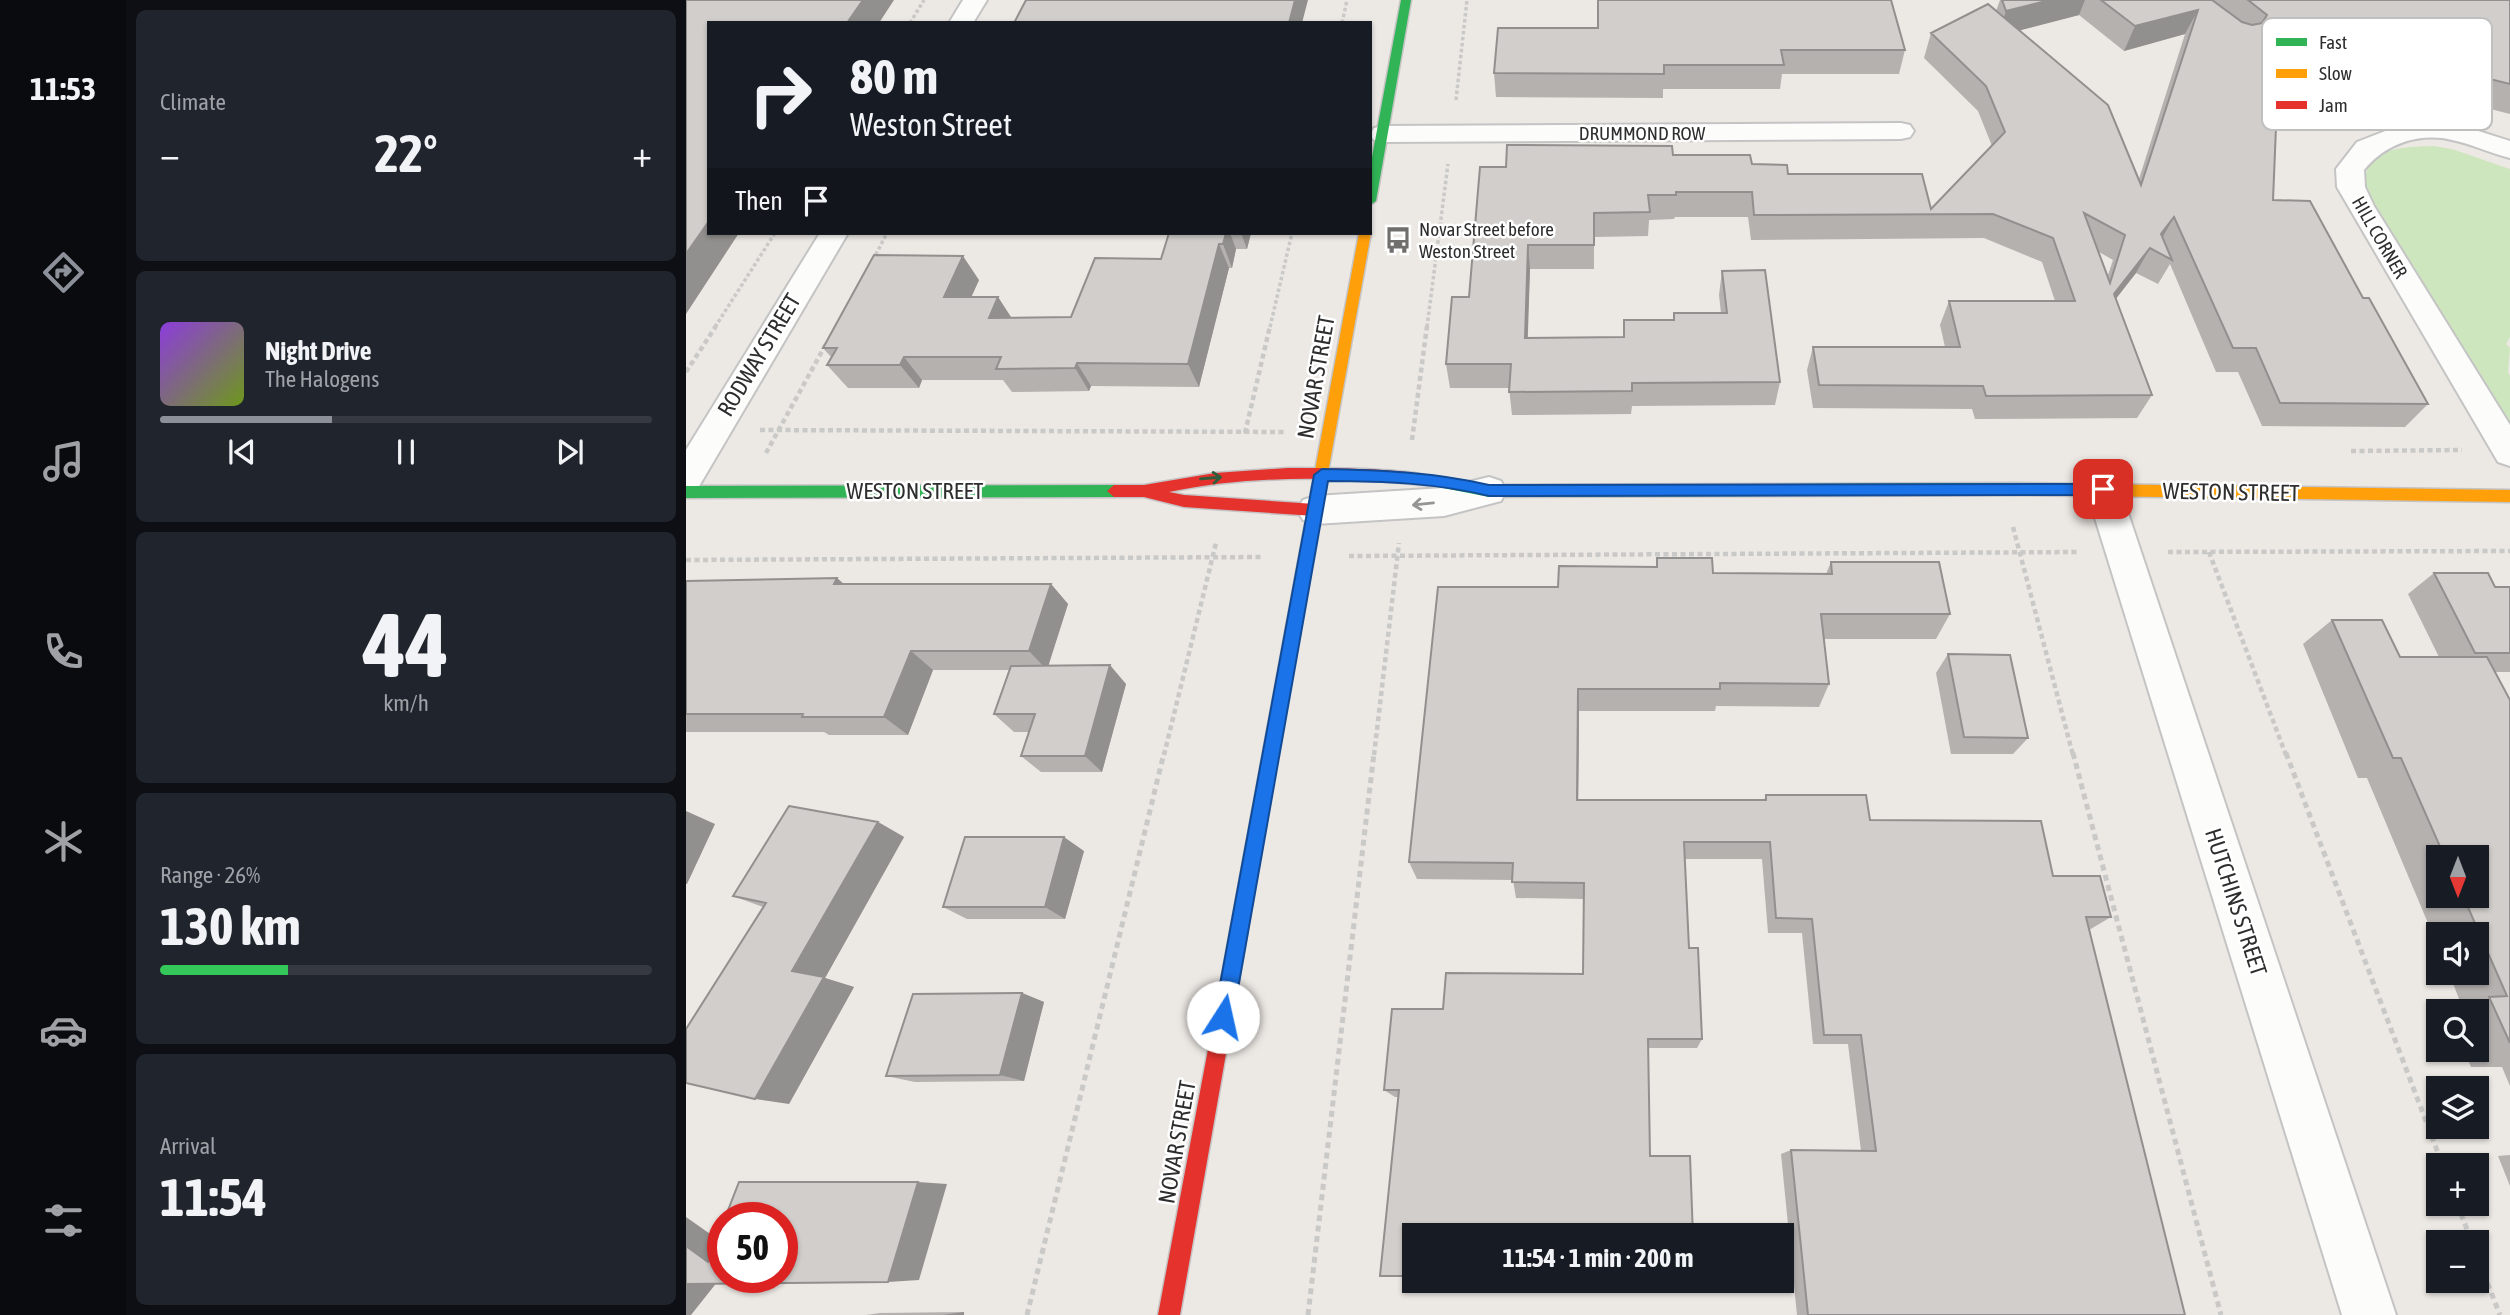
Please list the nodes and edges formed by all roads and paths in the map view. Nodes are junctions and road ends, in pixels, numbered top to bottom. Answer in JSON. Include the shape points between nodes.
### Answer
{"nodes":[{"id":1,"x":925,"y":0,"type":"edge"},
{"id":2,"x":975,"y":0,"type":"edge"},
{"id":3,"x":1347,"y":0,"type":"edge"},
{"id":4,"x":1406,"y":0,"type":"edge"},
{"id":5,"x":1467,"y":0,"type":"edge"},
{"id":6,"x":911,"y":21,"type":"edge"},
{"id":7,"x":962,"y":21,"type":"edge"},
{"id":8,"x":1342,"y":21,"type":"edge"},
{"id":9,"x":1901,"y":131,"type":"dead end"},
{"id":10,"x":1382,"y":134,"type":"junction"},
{"id":11,"x":1452,"y":134,"type":"junction"},
{"id":12,"x":2510,"y":150,"type":"edge"},
{"id":13,"x":1372,"y":190,"type":"edge"},
{"id":14,"x":774,"y":235,"type":"edge"},
{"id":15,"x":833,"y":235,"type":"edge"},
{"id":16,"x":886,"y":235,"type":"edge"},
{"id":17,"x":1292,"y":235,"type":"edge"},
{"id":18,"x":1364,"y":235,"type":"edge"},
{"id":19,"x":868,"y":268,"type":"edge"},
{"id":20,"x":830,"y":337,"type":"edge"},
{"id":21,"x":686,"y":372,"type":"edge"},
{"id":22,"x":715,"y":429,"type":"junction"},
{"id":23,"x":778,"y":430,"type":"junction"},
{"id":24,"x":1245,"y":431,"type":"junction"},
{"id":25,"x":1329,"y":433,"type":"junction"},
{"id":26,"x":2341,"y":451,"type":"dead end"},
{"id":27,"x":2509,"y":451,"type":"edge"},
{"id":28,"x":1322,"y":475,"type":"junction"},
{"id":29,"x":1234,"y":476,"type":"junction"},
{"id":30,"x":686,"y":479,"type":"edge"},
{"id":31,"x":2003,"y":489,"type":"junction"},
{"id":32,"x":2103,"y":489,"type":"junction"},
{"id":33,"x":1144,"y":491,"type":"junction"},
{"id":34,"x":1405,"y":491,"type":"junction"},
{"id":35,"x":1489,"y":491,"type":"joint"},
{"id":36,"x":686,"y":492,"type":"edge"},
{"id":37,"x":744,"y":492,"type":"junction"},
{"id":38,"x":2510,"y":496,"type":"edge"},
{"id":39,"x":1226,"y":505,"type":"junction"},
{"id":40,"x":1315,"y":510,"type":"junction"},
{"id":41,"x":2510,"y":551,"type":"edge"},
{"id":42,"x":2123,"y":552,"type":"junction"},
{"id":43,"x":2209,"y":552,"type":"junction"},
{"id":44,"x":2020,"y":553,"type":"junction"},
{"id":45,"x":1307,"y":556,"type":"junction"},
{"id":46,"x":1397,"y":556,"type":"junction"},
{"id":47,"x":1213,"y":557,"type":"junction"},
{"id":48,"x":686,"y":560,"type":"edge"},
{"id":49,"x":2438,"y":1153,"type":"edge"},
{"id":50,"x":2489,"y":1287,"type":"edge"},
{"id":51,"x":1027,"y":1315,"type":"edge"},
{"id":52,"x":1169,"y":1315,"type":"edge"},
{"id":53,"x":1308,"y":1315,"type":"edge"},
{"id":54,"x":2221,"y":1315,"type":"edge"},
{"id":55,"x":2369,"y":1315,"type":"edge"},
{"id":56,"x":2500,"y":1315,"type":"edge"}],
"edges":[{"from":1,"to":6,"type":"path"},
{"from":2,"to":7,"type":"street"},
{"from":3,"to":8,"type":"path"},
{"from":4,"to":10,"type":"street"},
{"from":5,"to":11,"type":"path"},
{"from":9,"to":11,"type":"street","name":"DRUMMOND ROW"},
{"from":10,"to":11,"type":"street","name":"DRUMMOND ROW"},
{"from":10,"to":13,"type":"street"},
{"from":11,"to":34,"type":"path"},
{"from":12,"to":27,"type":"street","name":"HILL CORNER","via":[[2452,131],[2406,131],[2367,148],[2350,169],[2351,187],[2361,206]]},
{"from":14,"to":21,"type":"path"},
{"from":15,"to":22,"type":"street","name":"RODWAY STREET"},
{"from":16,"to":19,"type":"path"},
{"from":17,"to":24,"type":"path"},
{"from":18,"to":25,"type":"street","name":"NOVAR STREET"},
{"from":20,"to":23,"type":"path"},
{"from":22,"to":23,"type":"path"},
{"from":22,"to":30,"type":"street","name":"RODWAY STREET"},
{"from":23,"to":24,"type":"path"},
{"from":23,"to":37,"type":"path"},
{"from":24,"to":25,"type":"path"},
{"from":24,"to":29,"type":"path"},
{"from":25,"to":28,"type":"street","name":"NOVAR STREET"},
{"from":26,"to":27,"type":"path"},
{"from":28,"to":29,"type":"street","name":"WESTON STREET"},
{"from":28,"to":34,"type":"street","name":"WESTON STREET"},
{"from":28,"to":40,"type":"street","name":"NOVAR STREET"},
{"from":33,"to":29,"type":"street","name":"WESTON STREET","one_way":true},
{"from":31,"to":32,"type":"street","name":"WESTON STREET"},
{"from":31,"to":35,"type":"street","name":"WESTON STREET"},
{"from":31,"to":44,"type":"path"},
{"from":32,"to":38,"type":"street","name":"WESTON STREET"},
{"from":32,"to":42,"type":"street","name":"HUTCHINS STREET"},
{"from":33,"to":37,"type":"street","name":"WESTON STREET"},
{"from":33,"to":39,"type":"street","name":"WESTON STREET"},
{"from":34,"to":35,"type":"street","name":"WESTON STREET","via":[[1444,502]]},
{"from":34,"to":40,"type":"street","name":"WESTON STREET"},
{"from":34,"to":46,"type":"path"},
{"from":36,"to":37,"type":"street","name":"WESTON STREET"},
{"from":39,"to":40,"type":"street","name":"WESTON STREET"},
{"from":39,"to":47,"type":"path"},
{"from":40,"to":45,"type":"street","name":"NOVAR STREET"},
{"from":41,"to":43,"type":"path"},
{"from":42,"to":43,"type":"path"},
{"from":42,"to":44,"type":"path"},
{"from":42,"to":55,"type":"street","name":"HUTCHINS STREET"},
{"from":43,"to":49,"type":"path"},
{"from":44,"to":46,"type":"path"},
{"from":44,"to":54,"type":"path"},
{"from":45,"to":46,"type":"path"},
{"from":45,"to":47,"type":"path"},
{"from":45,"to":52,"type":"street","name":"NOVAR STREET"},
{"from":46,"to":53,"type":"path"},
{"from":47,"to":48,"type":"path"},
{"from":47,"to":51,"type":"path"},
{"from":50,"to":56,"type":"path"}]}
